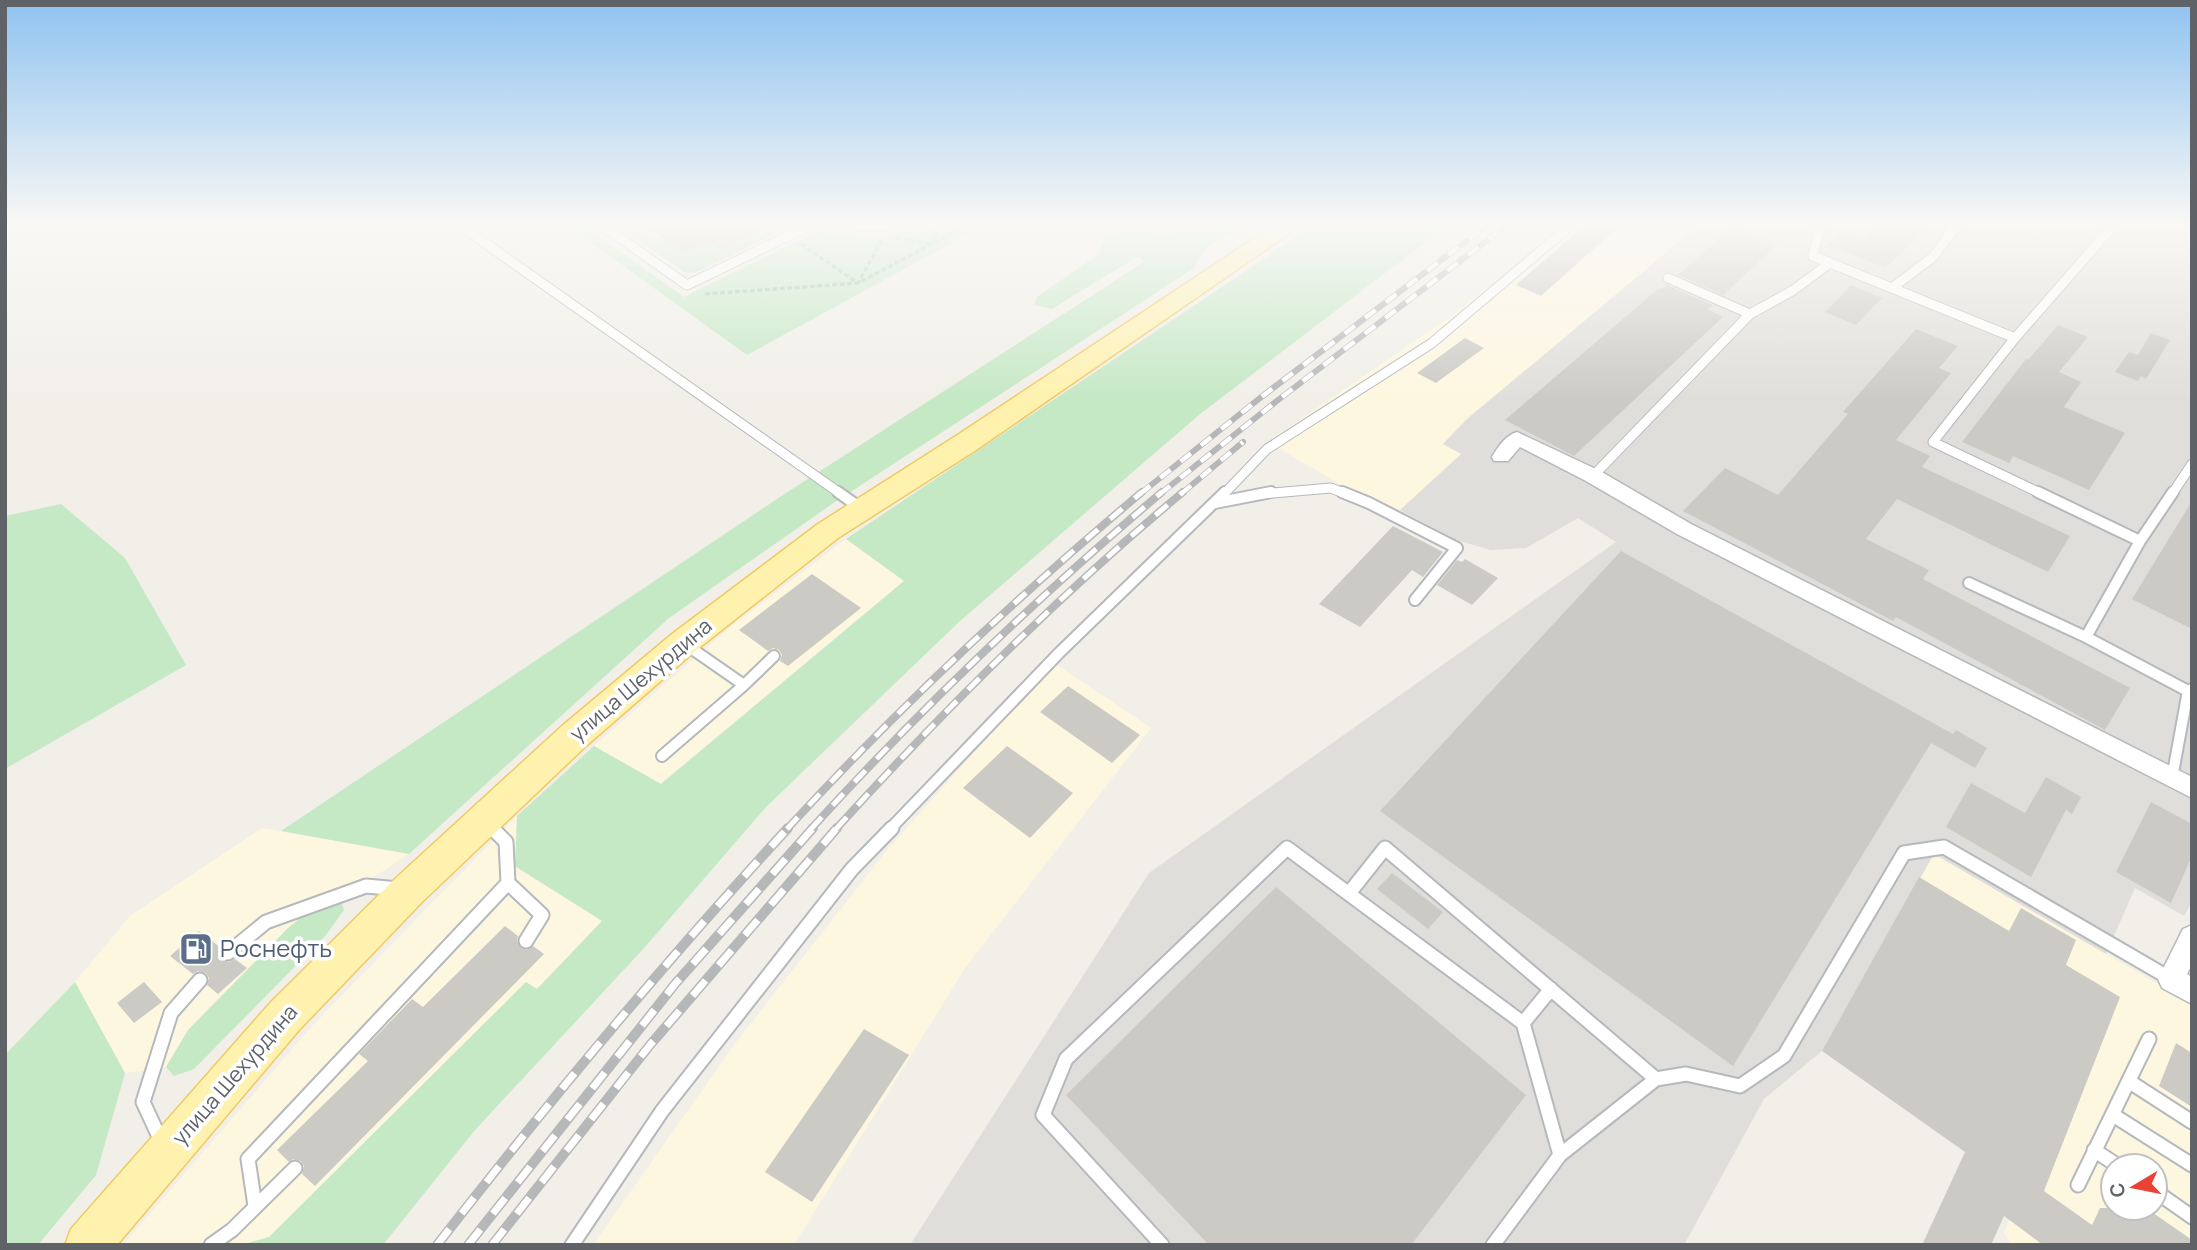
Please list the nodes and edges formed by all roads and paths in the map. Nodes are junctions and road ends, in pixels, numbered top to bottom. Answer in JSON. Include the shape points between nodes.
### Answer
{"nodes":[{"id":1,"x":544,"y":284,"type":"edge"},
{"id":2,"x":839,"y":284,"type":"edge"},
{"id":3,"x":1202,"y":284,"type":"edge"},
{"id":4,"x":1501,"y":284,"type":"edge"},
{"id":5,"x":1682,"y":284,"type":"edge"},
{"id":6,"x":1801,"y":284,"type":"edge"},
{"id":7,"x":1883,"y":284,"type":"edge"},
{"id":8,"x":1897,"y":284,"type":"edge"},
{"id":9,"x":2062,"y":284,"type":"edge"},
{"id":10,"x":1892,"y":288,"type":"junction"},
{"id":11,"x":699,"y":294,"type":"dead end"},
{"id":12,"x":1750,"y":314,"type":"junction"},
{"id":13,"x":2015,"y":338,"type":"junction"},
{"id":14,"x":1501,"y":457,"type":"dead end"},
{"id":15,"x":2192,"y":464,"type":"edge"},
{"id":16,"x":1593,"y":476,"type":"junction"},
{"id":17,"x":1215,"y":503,"type":"junction"},
{"id":18,"x":862,"y":509,"type":"junction"},
{"id":19,"x":2140,"y":541,"type":"junction"},
{"id":20,"x":1969,"y":583,"type":"dead end"},
{"id":21,"x":1415,"y":600,"type":"dead end"},
{"id":22,"x":2085,"y":637,"type":"junction"},
{"id":23,"x":682,"y":643,"type":"junction"},
{"id":24,"x":774,"y":656,"type":"dead end"},
{"id":25,"x":744,"y":685,"type":"junction"},
{"id":26,"x":2190,"y":690,"type":"edge"},
{"id":27,"x":662,"y":756,"type":"dead end"},
{"id":28,"x":2172,"y":778,"type":"junction"},
{"id":29,"x":2192,"y":788,"type":"edge"},
{"id":30,"x":484,"y":819,"type":"junction"},
{"id":31,"x":508,"y":884,"type":"junction"},
{"id":32,"x":409,"y":890,"type":"junction"},
{"id":33,"x":1350,"y":892,"type":"junction"},
{"id":34,"x":2192,"y":937,"type":"edge"},
{"id":35,"x":526,"y":941,"type":"dead end"},
{"id":36,"x":228,"y":953,"type":"dead end"},
{"id":37,"x":200,"y":980,"type":"dead end"},
{"id":38,"x":2181,"y":985,"type":"edge"},
{"id":39,"x":1551,"y":989,"type":"junction"},
{"id":40,"x":1523,"y":1023,"type":"junction"},
{"id":41,"x":2149,"y":1040,"type":"dead end"},
{"id":42,"x":1656,"y":1079,"type":"junction"},
{"id":43,"x":2130,"y":1082,"type":"junction"},
{"id":44,"x":2113,"y":1115,"type":"junction"},
{"id":45,"x":2192,"y":1122,"type":"edge"},
{"id":46,"x":2094,"y":1150,"type":"junction"},
{"id":47,"x":166,"y":1152,"type":"junction"},
{"id":48,"x":2099,"y":1153,"type":"edge"},
{"id":49,"x":1560,"y":1154,"type":"junction"},
{"id":50,"x":2192,"y":1165,"type":"edge"},
{"id":51,"x":295,"y":1168,"type":"dead end"},
{"id":52,"x":2078,"y":1185,"type":"dead end"},
{"id":53,"x":2169,"y":1201,"type":"edge"},
{"id":54,"x":255,"y":1206,"type":"junction"},
{"id":55,"x":2192,"y":1217,"type":"edge"},
{"id":56,"x":88,"y":1245,"type":"edge"},
{"id":57,"x":211,"y":1245,"type":"edge"},
{"id":58,"x":572,"y":1245,"type":"edge"},
{"id":59,"x":1162,"y":1245,"type":"edge"},
{"id":60,"x":1493,"y":1245,"type":"edge"}],
"edges":[{"from":1,"to":18,"type":"lane"},
{"from":2,"to":11,"type":"path"},
{"from":3,"to":18,"type":"main road","name":"улица Шехурдина"},
{"from":4,"to":17,"type":"lane","via":[[1432,343],[1267,449]]},
{"from":5,"to":12,"type":"lane"},
{"from":6,"to":12,"type":"lane"},
{"from":7,"to":10,"type":"lane"},
{"from":8,"to":10,"type":"lane"},
{"from":9,"to":13,"type":"lane"},
{"from":10,"to":13,"type":"lane"},
{"from":12,"to":16,"type":"lane"},
{"from":13,"to":19,"type":"lane","via":[[1933,442]]},
{"from":14,"to":16,"type":"street","via":[[1517,438]]},
{"from":15,"to":19,"type":"lane"},
{"from":16,"to":28,"type":"street","via":[[1696,536]]},
{"from":17,"to":21,"type":"lane","via":[[1272,492],[1331,488],[1369,503],[1457,548]]},
{"from":17,"to":58,"type":"lane","via":[[1059,653],[852,869],[662,1111]]},
{"from":18,"to":23,"type":"main road","name":"улица Шехурдина"},
{"from":19,"to":22,"type":"lane"},
{"from":20,"to":22,"type":"lane"},
{"from":22,"to":26,"type":"lane"},
{"from":23,"to":25,"type":"lane"},
{"from":23,"to":30,"type":"main road","name":"улица Шехурдина"},
{"from":24,"to":25,"type":"lane"},
{"from":25,"to":27,"type":"lane"},
{"from":26,"to":28,"type":"lane"},
{"from":28,"to":29,"type":"street"},
{"from":30,"to":31,"type":"lane","via":[[506,842]]},
{"from":30,"to":32,"type":"main road","name":"улица Шехурдина"},
{"from":31,"to":35,"type":"lane","via":[[542,915]]},
{"from":31,"to":54,"type":"lane","via":[[248,1159]]},
{"from":32,"to":36,"type":"lane","via":[[366,886],[266,922]]},
{"from":32,"to":47,"type":"main road","name":"улица Шехурдина","via":[[285,1016]]},
{"from":33,"to":39,"type":"lane","via":[[1385,848]]},
{"from":33,"to":40,"type":"lane"},
{"from":33,"to":59,"type":"lane","via":[[1287,848],[1066,1059],[1043,1115]]},
{"from":34,"to":38,"type":"street"},
{"from":37,"to":47,"type":"lane","via":[[171,1013],[144,1102]]},
{"from":38,"to":42,"type":"lane","via":[[1944,847],[1904,853],[1784,1056],[1740,1086],[1686,1074]]},
{"from":39,"to":40,"type":"lane"},
{"from":39,"to":42,"type":"lane"},
{"from":40,"to":49,"type":"lane"},
{"from":41,"to":43,"type":"lane"},
{"from":42,"to":49,"type":"lane"},
{"from":43,"to":44,"type":"lane"},
{"from":43,"to":45,"type":"lane"},
{"from":44,"to":46,"type":"lane"},
{"from":44,"to":50,"type":"lane"},
{"from":46,"to":48,"type":"lane"},
{"from":46,"to":52,"type":"lane"},
{"from":47,"to":56,"type":"main road","name":"улица Шехурдина"},
{"from":49,"to":60,"type":"lane"},
{"from":51,"to":54,"type":"lane"},
{"from":53,"to":55,"type":"lane"},
{"from":54,"to":57,"type":"lane"}]}
